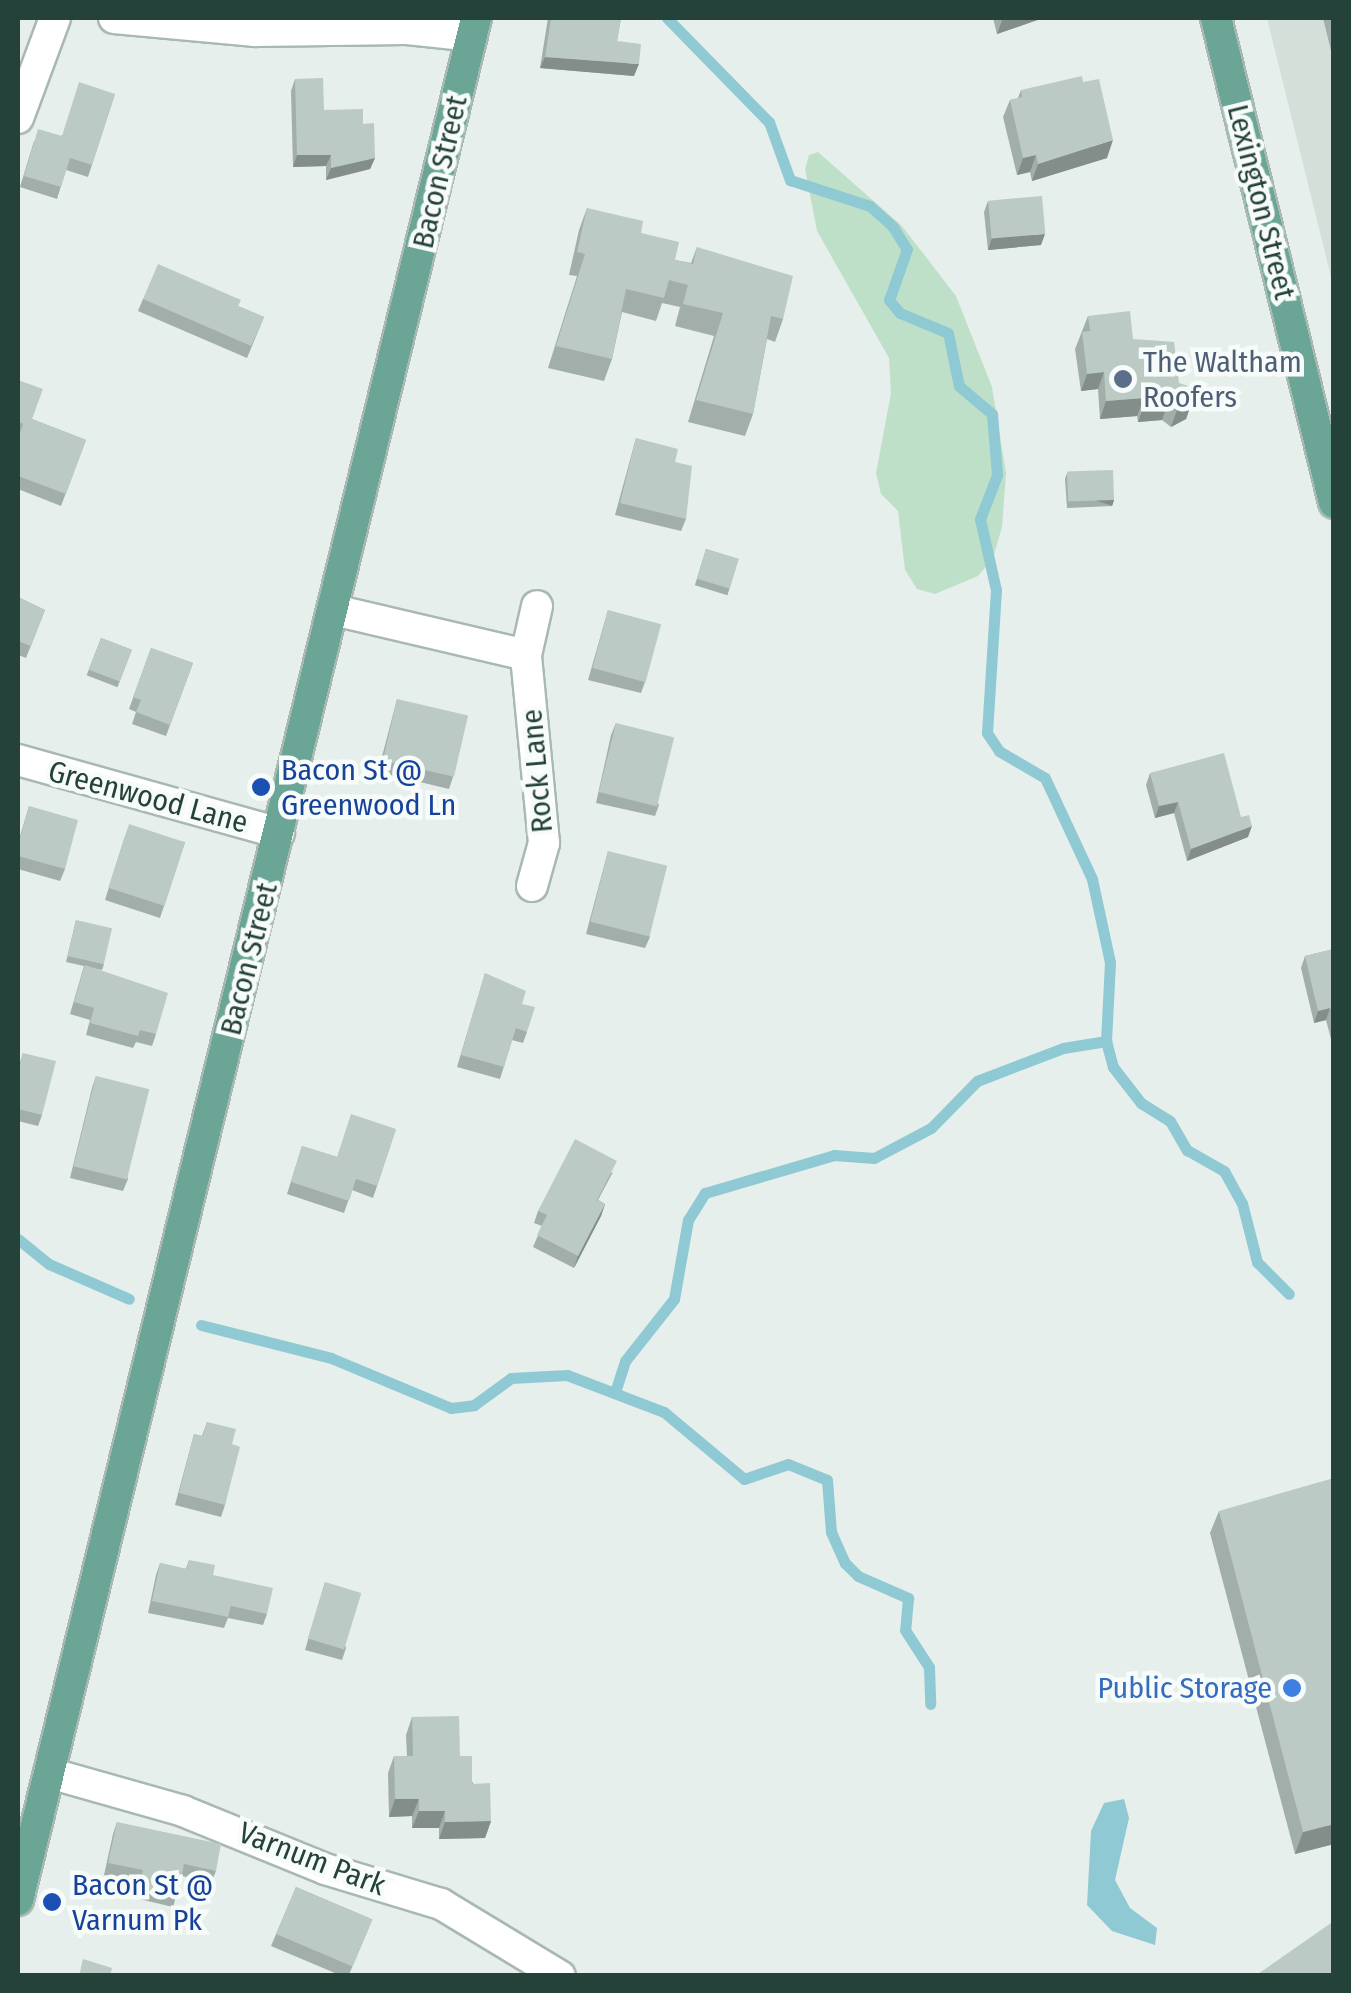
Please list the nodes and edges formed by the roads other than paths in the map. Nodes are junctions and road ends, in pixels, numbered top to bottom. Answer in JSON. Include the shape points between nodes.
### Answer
{"nodes":[{"id":1,"x":55,"y":18,"type":"edge"},
{"id":2,"x":114,"y":18,"type":"edge"},
{"id":3,"x":1216,"y":18,"type":"edge"},
{"id":4,"x":474,"y":26,"type":"edge"},
{"id":5,"x":18,"y":118,"type":"edge"},
{"id":6,"x":1334,"y":503,"type":"edge"},
{"id":7,"x":537,"y":606,"type":"dead end"},
{"id":8,"x":334,"y":610,"type":"junction"},
{"id":9,"x":526,"y":654,"type":"junction"},
{"id":10,"x":18,"y":760,"type":"edge"},
{"id":11,"x":279,"y":833,"type":"junction"},
{"id":12,"x":532,"y":886,"type":"dead end"},
{"id":13,"x":49,"y":1774,"type":"junction"},
{"id":14,"x":26,"y":1831,"type":"edge"},
{"id":15,"x":18,"y":1900,"type":"edge"},
{"id":16,"x":560,"y":1976,"type":"edge"}],
"edges":[{"from":1,"to":5,"type":"street"},
{"from":2,"to":4,"type":"street","via":[[255,31]]},
{"from":3,"to":6,"type":"main road","name":"Lexington Street"},
{"from":4,"to":8,"type":"main road","name":"Bacon Street"},
{"from":7,"to":9,"type":"street","name":"Rock Lane"},
{"from":8,"to":9,"type":"street"},
{"from":8,"to":11,"type":"main road","name":"Bacon Street"},
{"from":9,"to":12,"type":"street","name":"Rock Lane","via":[[544,843]]},
{"from":10,"to":11,"type":"street","name":"Greenwood Lane"},
{"from":11,"to":13,"type":"main road","name":"Bacon Street"},
{"from":13,"to":14,"type":"main road","name":"Bacon Street"},
{"from":13,"to":16,"type":"street","name":"Varnum Park","via":[[184,1810],[325,1869],[441,1904]]},
{"from":14,"to":15,"type":"main road","name":"Bacon Street"}]}
